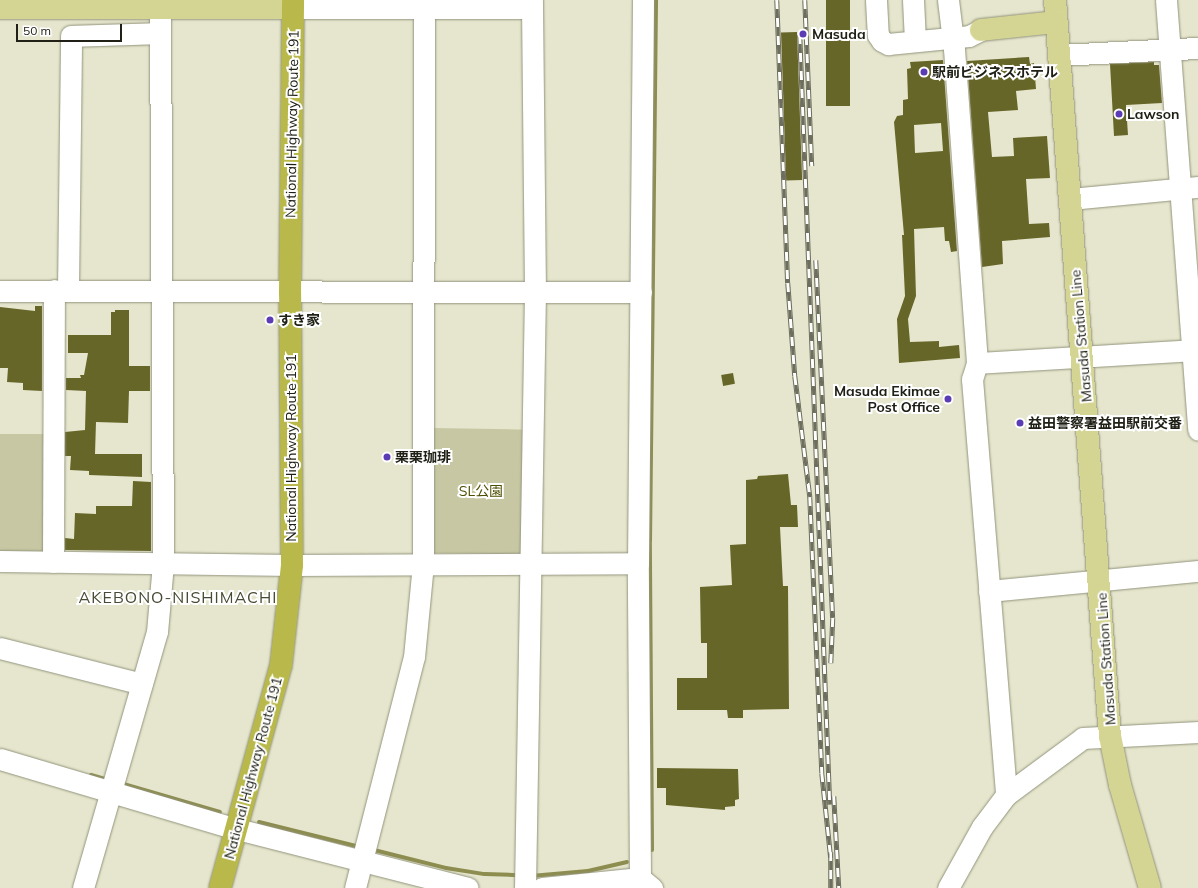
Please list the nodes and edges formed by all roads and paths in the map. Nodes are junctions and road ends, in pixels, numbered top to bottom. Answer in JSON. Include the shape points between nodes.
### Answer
{"nodes":[{"id":1,"x":643,"y":0,"type":"edge"},
{"id":2,"x":876,"y":0,"type":"edge"},
{"id":3,"x":913,"y":0,"type":"edge"},
{"id":4,"x":949,"y":0,"type":"edge"},
{"id":5,"x":1055,"y":0,"type":"edge"},
{"id":6,"x":1166,"y":0,"type":"edge"},
{"id":7,"x":160,"y":4,"type":"edge"},
{"id":8,"x":293,"y":4,"type":"edge"},
{"id":9,"x":424,"y":4,"type":"edge"},
{"id":10,"x":532,"y":4,"type":"edge"},
{"id":11,"x":0,"y":8,"type":"edge"},
{"id":12,"x":1056,"y":22,"type":"junction"},
{"id":13,"x":981,"y":30,"type":"junction"},
{"id":14,"x":160,"y":33,"type":"junction"},
{"id":15,"x":952,"y":37,"type":"junction"},
{"id":16,"x":916,"y":41,"type":"junction"},
{"id":17,"x":1198,"y":48,"type":"edge"},
{"id":18,"x":1170,"y":49,"type":"junction"},
{"id":19,"x":1059,"y":55,"type":"junction"},
{"id":20,"x":1189,"y":188,"type":"edge"},
{"id":21,"x":1070,"y":199,"type":"junction"},
{"id":22,"x":61,"y":290,"type":"junction"},
{"id":23,"x":163,"y":290,"type":"junction"},
{"id":24,"x":0,"y":291,"type":"edge"},
{"id":25,"x":535,"y":292,"type":"junction"},
{"id":26,"x":641,"y":292,"type":"junction"},
{"id":27,"x":290,"y":293,"type":"junction"},
{"id":28,"x":423,"y":293,"type":"junction"},
{"id":29,"x":1195,"y":350,"type":"edge"},
{"id":30,"x":1083,"y":359,"type":"junction"},
{"id":31,"x":977,"y":364,"type":"junction"},
{"id":32,"x":1198,"y":430,"type":"edge"},
{"id":33,"x":0,"y":561,"type":"edge"},
{"id":34,"x":53,"y":562,"type":"junction"},
{"id":35,"x":163,"y":563,"type":"junction"},
{"id":36,"x":638,"y":563,"type":"junction"},
{"id":37,"x":423,"y":564,"type":"junction"},
{"id":38,"x":530,"y":564,"type":"junction"},
{"id":39,"x":292,"y":565,"type":"junction"},
{"id":40,"x":1198,"y":571,"type":"edge"},
{"id":41,"x":1100,"y":580,"type":"junction"},
{"id":42,"x":989,"y":591,"type":"junction"},
{"id":43,"x":0,"y":648,"type":"edge"},
{"id":44,"x":142,"y":684,"type":"junction"},
{"id":45,"x":1198,"y":732,"type":"edge"},
{"id":46,"x":1110,"y":736,"type":"junction"},
{"id":47,"x":0,"y":759,"type":"edge"},
{"id":48,"x":111,"y":790,"type":"junction"},
{"id":49,"x":1006,"y":795,"type":"junction"},
{"id":50,"x":237,"y":829,"type":"junction"},
{"id":51,"x":362,"y":859,"type":"junction"},
{"id":52,"x":646,"y":883,"type":"edge"},
{"id":53,"x":83,"y":888,"type":"edge"},
{"id":54,"x":220,"y":888,"type":"edge"},
{"id":55,"x":354,"y":888,"type":"edge"},
{"id":56,"x":468,"y":888,"type":"edge"},
{"id":57,"x":525,"y":888,"type":"edge"},
{"id":58,"x":542,"y":888,"type":"edge"},
{"id":59,"x":948,"y":888,"type":"edge"},
{"id":60,"x":1150,"y":888,"type":"edge"}],
"edges":[{"from":1,"to":26,"type":"street"},
{"from":2,"to":16,"type":"street","via":[[878,35],[882,41],[888,44]]},
{"from":3,"to":16,"type":"street"},
{"from":4,"to":13,"type":"street","via":[[966,22]]},
{"from":4,"to":15,"type":"street"},
{"from":5,"to":12,"type":"main road","name":"Masuda Station Line"},
{"from":6,"to":18,"type":"street"},
{"from":7,"to":8,"type":"main road"},
{"from":7,"to":11,"type":"main road"},
{"from":7,"to":14,"type":"street"},
{"from":8,"to":9,"type":"street"},
{"from":8,"to":27,"type":"highway","name":"National Highway Route 191"},
{"from":9,"to":10,"type":"street"},
{"from":9,"to":28,"type":"street"},
{"from":10,"to":25,"type":"street"},
{"from":12,"to":13,"type":"main road"},
{"from":12,"to":19,"type":"main road","name":"Masuda Station Line"},
{"from":13,"to":15,"type":"street","via":[[969,36]]},
{"from":14,"to":22,"type":"street","via":[[71,36]]},
{"from":14,"to":23,"type":"street"},
{"from":15,"to":16,"type":"street"},
{"from":15,"to":31,"type":"street"},
{"from":17,"to":18,"type":"street"},
{"from":18,"to":19,"type":"street"},
{"from":18,"to":20,"type":"street"},
{"from":19,"to":21,"type":"main road","name":"Masuda Station Line"},
{"from":20,"to":21,"type":"street"},
{"from":20,"to":29,"type":"street"},
{"from":21,"to":30,"type":"main road","name":"Masuda Station Line"},
{"from":22,"to":23,"type":"street"},
{"from":22,"to":24,"type":"street"},
{"from":22,"to":34,"type":"street"},
{"from":23,"to":27,"type":"street"},
{"from":23,"to":35,"type":"street"},
{"from":25,"to":26,"type":"street"},
{"from":25,"to":28,"type":"street"},
{"from":25,"to":38,"type":"street"},
{"from":26,"to":36,"type":"street"},
{"from":27,"to":28,"type":"street"},
{"from":27,"to":39,"type":"highway","name":"National Highway Route 191"},
{"from":28,"to":37,"type":"street"},
{"from":29,"to":30,"type":"street"},
{"from":29,"to":32,"type":"street"},
{"from":30,"to":31,"type":"street"},
{"from":30,"to":41,"type":"main road","name":"Masuda Station Line"},
{"from":31,"to":42,"type":"street","via":[[972,379]]},
{"from":33,"to":34,"type":"street"},
{"from":34,"to":35,"type":"street"},
{"from":35,"to":39,"type":"street"},
{"from":35,"to":44,"type":"street","via":[[157,632]]},
{"from":36,"to":38,"type":"street"},
{"from":36,"to":52,"type":"street"},
{"from":37,"to":38,"type":"street"},
{"from":37,"to":39,"type":"street"},
{"from":37,"to":51,"type":"street","via":[[414,657]]},
{"from":38,"to":57,"type":"street"},
{"from":39,"to":50,"type":"highway","name":"National Highway Route 191","via":[[281,665]]},
{"from":40,"to":41,"type":"street"},
{"from":41,"to":42,"type":"street"},
{"from":41,"to":46,"type":"main road","name":"Masuda Station Line"},
{"from":42,"to":49,"type":"street"},
{"from":43,"to":44,"type":"street"},
{"from":44,"to":48,"type":"street"},
{"from":45,"to":46,"type":"street"},
{"from":46,"to":49,"type":"street","via":[[1083,738]]},
{"from":46,"to":60,"type":"main road","name":"Masuda Station Line","via":[[1120,785]]},
{"from":47,"to":48,"type":"street"},
{"from":48,"to":50,"type":"street"},
{"from":48,"to":53,"type":"street"},
{"from":49,"to":59,"type":"street","via":[[982,827]]},
{"from":50,"to":51,"type":"street"},
{"from":50,"to":54,"type":"highway","name":"National Highway Route 191"},
{"from":51,"to":55,"type":"street"},
{"from":51,"to":56,"type":"street"},
{"from":52,"to":58,"type":"street"}]}
